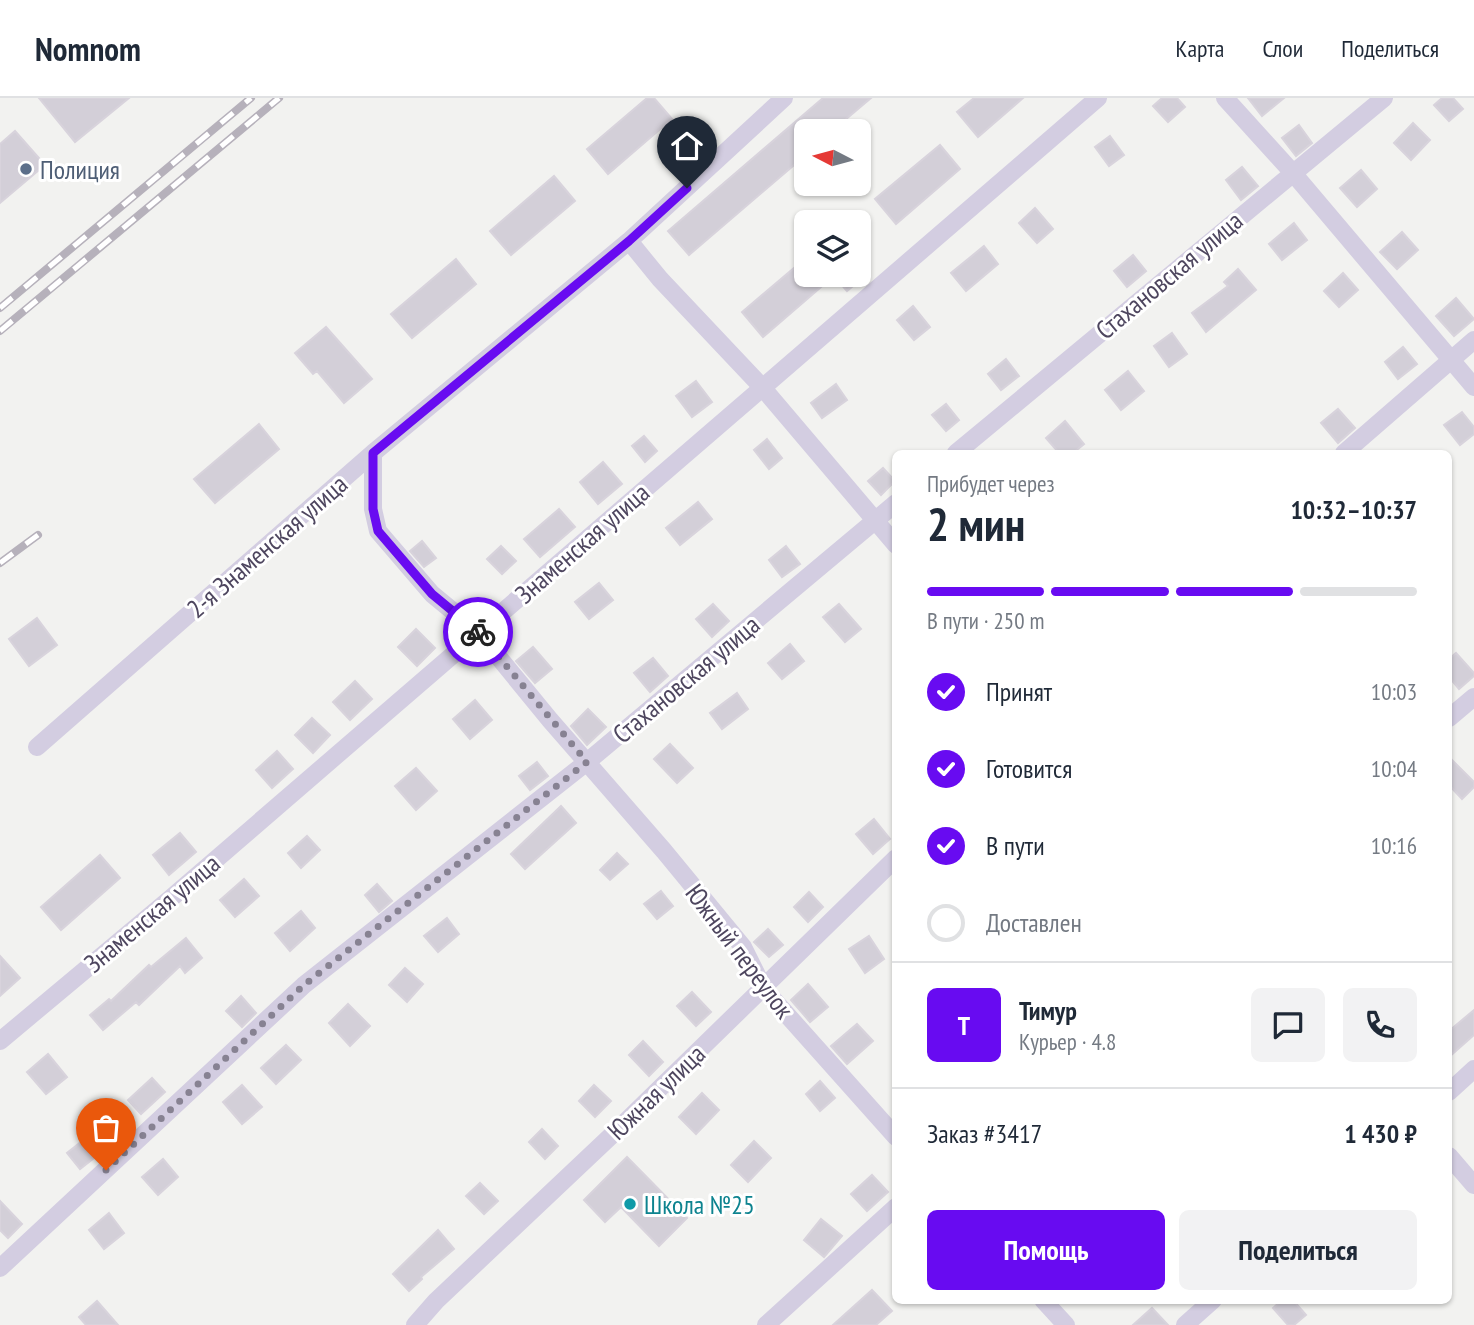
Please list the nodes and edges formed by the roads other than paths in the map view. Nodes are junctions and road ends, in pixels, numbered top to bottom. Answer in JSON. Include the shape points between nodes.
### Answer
{"nodes":[{"id":1,"x":784,"y":98,"type":"edge"},
{"id":2,"x":1098,"y":98,"type":"edge"},
{"id":3,"x":1225,"y":98,"type":"edge"},
{"id":4,"x":1384,"y":98,"type":"edge"},
{"id":5,"x":1293,"y":173,"type":"junction"},
{"id":6,"x":629,"y":241,"type":"junction"},
{"id":7,"x":1474,"y":340,"type":"edge"},
{"id":8,"x":1451,"y":360,"type":"junction"},
{"id":9,"x":762,"y":387,"type":"junction"},
{"id":10,"x":1474,"y":387,"type":"edge"},
{"id":11,"x":960,"y":450,"type":"edge"},
{"id":12,"x":1347,"y":450,"type":"edge"},
{"id":13,"x":373,"y":453,"type":"junction"},
{"id":14,"x":892,"y":506,"type":"edge"},
{"id":15,"x":875,"y":521,"type":"junction"},
{"id":16,"x":892,"y":540,"type":"edge"},
{"id":17,"x":478,"y":632,"type":"junction"},
{"id":18,"x":1474,"y":697,"type":"edge"},
{"id":19,"x":1452,"y":715,"type":"edge"},
{"id":20,"x":37,"y":747,"type":"dead end"},
{"id":21,"x":587,"y":762,"type":"junction"},
{"id":22,"x":892,"y":862,"type":"edge"},
{"id":23,"x":764,"y":989,"type":"junction"},
{"id":24,"x":0,"y":1041,"type":"edge"},
{"id":25,"x":1474,"y":1069,"type":"edge"},
{"id":26,"x":1452,"y":1089,"type":"edge"},
{"id":27,"x":892,"y":1133,"type":"edge"},
{"id":28,"x":1452,"y":1159,"type":"edge"},
{"id":29,"x":1474,"y":1185,"type":"edge"},
{"id":30,"x":892,"y":1211,"type":"edge"},
{"id":31,"x":2,"y":1263,"type":"edge"},
{"id":32,"x":1047,"y":1304,"type":"edge"},
{"id":33,"x":1209,"y":1304,"type":"edge"},
{"id":34,"x":415,"y":1325,"type":"edge"},
{"id":35,"x":766,"y":1325,"type":"edge"},
{"id":36,"x":1066,"y":1325,"type":"edge"},
{"id":37,"x":1185,"y":1325,"type":"edge"}],
"edges":[{"from":1,"to":6,"type":"street","name":"2-я Знаменская улица"},
{"from":2,"to":9,"type":"street","name":"Знаменская улица"},
{"from":3,"to":5,"type":"street"},
{"from":4,"to":5,"type":"street","name":"Стахановская улица"},
{"from":5,"to":8,"type":"street"},
{"from":5,"to":11,"type":"street","name":"Стахановская улица"},
{"from":6,"to":9,"type":"street"},
{"from":6,"to":13,"type":"street","name":"2-я Знаменская улица"},
{"from":7,"to":8,"type":"street"},
{"from":8,"to":10,"type":"street"},
{"from":8,"to":12,"type":"street"},
{"from":9,"to":15,"type":"street"},
{"from":9,"to":17,"type":"street","name":"Знаменская улица"},
{"from":13,"to":17,"type":"street","name":"Южный переулок","via":[[373,509],[378,531],[432,594]]},
{"from":13,"to":20,"type":"street","name":"2-я Знаменская улица"},
{"from":14,"to":15,"type":"street","name":"Стахановская улица"},
{"from":15,"to":16,"type":"street"},
{"from":15,"to":21,"type":"street","name":"Стахановская улица"},
{"from":17,"to":21,"type":"street","name":"Южный переулок"},
{"from":17,"to":24,"type":"street","name":"Знаменская улица"},
{"from":18,"to":19,"type":"street"},
{"from":21,"to":23,"type":"street","name":"Южный переулок","via":[[743,947]]},
{"from":21,"to":31,"type":"street","name":"Стахановская улица","via":[[304,985]]},
{"from":22,"to":23,"type":"street","name":"Южная улица"},
{"from":23,"to":27,"type":"street","name":"Южный переулок"},
{"from":23,"to":34,"type":"street","name":"Южная улица"},
{"from":25,"to":26,"type":"street"},
{"from":28,"to":29,"type":"street"},
{"from":30,"to":35,"type":"street"},
{"from":32,"to":36,"type":"street"},
{"from":33,"to":37,"type":"street"}]}
